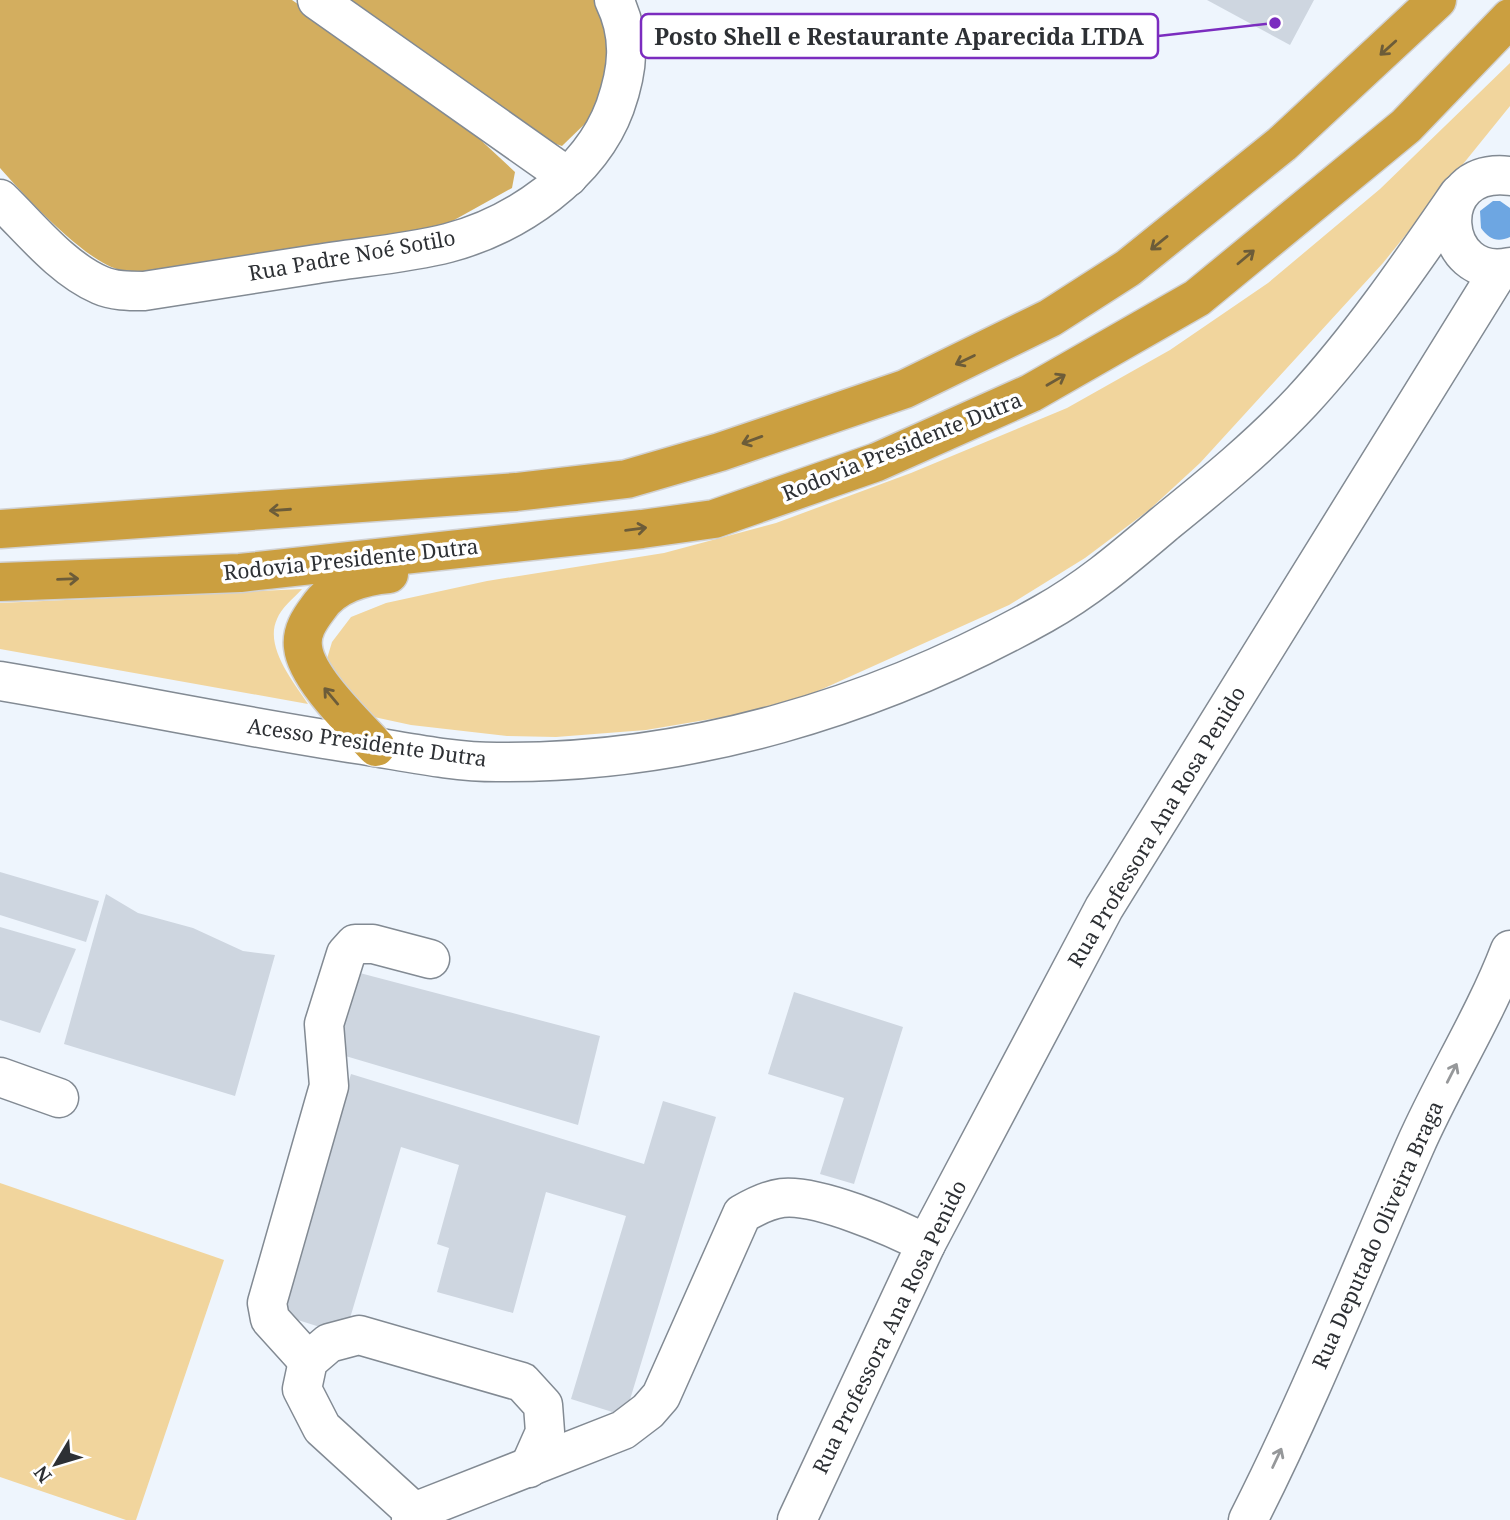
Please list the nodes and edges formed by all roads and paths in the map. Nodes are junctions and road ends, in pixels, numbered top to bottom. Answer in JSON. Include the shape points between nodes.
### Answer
{"nodes":[{"id":1,"x":317,"y":0,"type":"edge"},
{"id":2,"x":614,"y":0,"type":"edge"},
{"id":3,"x":1437,"y":0,"type":"edge"},
{"id":4,"x":1510,"y":18,"type":"edge"},
{"id":5,"x":568,"y":177,"type":"junction"},
{"id":6,"x":1490,"y":177,"type":"edge"},
{"id":7,"x":0,"y":199,"type":"edge"},
{"id":8,"x":1500,"y":268,"type":"edge"},
{"id":9,"x":1385,"y":300,"type":"junction"},
{"id":10,"x":0,"y":529,"type":"edge"},
{"id":11,"x":583,"y":536,"type":"junction"},
{"id":12,"x":0,"y":582,"type":"edge"},
{"id":13,"x":0,"y":681,"type":"edge"},
{"id":14,"x":376,"y":747,"type":"junction"},
{"id":15,"x":1510,"y":950,"type":"edge"},
{"id":16,"x":430,"y":959,"type":"dead end"},
{"id":17,"x":0,"y":1077,"type":"edge"},
{"id":18,"x":59,"y":1098,"type":"dead end"},
{"id":19,"x":926,"y":1244,"type":"junction"},
{"id":20,"x":308,"y":1361,"type":"junction"},
{"id":21,"x":529,"y":1468,"type":"junction"},
{"id":22,"x":412,"y":1516,"type":"edge"},
{"id":23,"x":797,"y":1520,"type":"edge"},
{"id":24,"x":1248,"y":1520,"type":"edge"}],
"edges":[{"from":1,"to":5,"type":"street"},
{"from":2,"to":5,"type":"street","name":"Rua Padre Noé Sotilo","via":[[627,38],[621,90],[593,149]]},
{"from":3,"to":10,"type":"highway","one_way":true,"via":[[1282,144],[1128,268],[1050,318],[905,389],[628,479],[488,494]]},
{"from":11,"to":4,"type":"highway","name":"Rodovia Presidente Dutra","one_way":true,"via":[[714,519],[877,462],[1031,393],[1196,298],[1406,126]]},
{"from":5,"to":7,"type":"street","name":"Rua Padre Noé Sotilo","via":[[521,211],[449,242],[144,291],[100,286]]},
{"from":6,"to":8,"type":"street","via":[[1452,211],[1452,230],[1465,254]]},
{"from":6,"to":9,"type":"street"},
{"from":8,"to":9,"type":"street","via":[[1453,267],[1428,272]]},
{"from":8,"to":19,"type":"street","name":"Rua Professora Ana Rosa Penido","via":[[1104,908]]},
{"from":9,"to":14,"type":"street","name":"Acesso Presidente Dutra","via":[[1303,399],[1240,464],[1105,575],[1043,614],[904,680],[822,712],[718,740],[639,752],[496,762]]},
{"from":12,"to":11,"type":"highway","name":"Rodovia Presidente Dutra","one_way":true,"via":[[240,573]]},
{"from":14,"to":11,"type":"highway","one_way":true,"via":[[326,690],[303,649],[303,633],[321,602],[367,576],[465,568]]},
{"from":13,"to":14,"type":"street","name":"Acesso Presidente Dutra"},
{"from":24,"to":15,"type":"street","name":"Rua Deputado Oliveira Braga","one_way":true,"via":[[1339,1325],[1416,1144]]},
{"from":16,"to":20,"type":"street","via":[[373,944],[355,944],[346,954],[324,1024],[329,1086],[267,1303],[270,1319]]},
{"from":17,"to":18,"type":"street"},
{"from":19,"to":21,"type":"street","via":[[898,1229],[803,1198],[758,1204],[742,1214],[661,1396],[648,1411],[623,1430]]},
{"from":19,"to":23,"type":"street","name":"Rua Professora Ana Rosa Penido"},
{"from":20,"to":21,"type":"street","via":[[329,1343],[359,1335],[522,1382],[543,1405],[545,1432]]},
{"from":20,"to":22,"type":"street","via":[[302,1389],[322,1428]]},
{"from":21,"to":22,"type":"street"}]}
